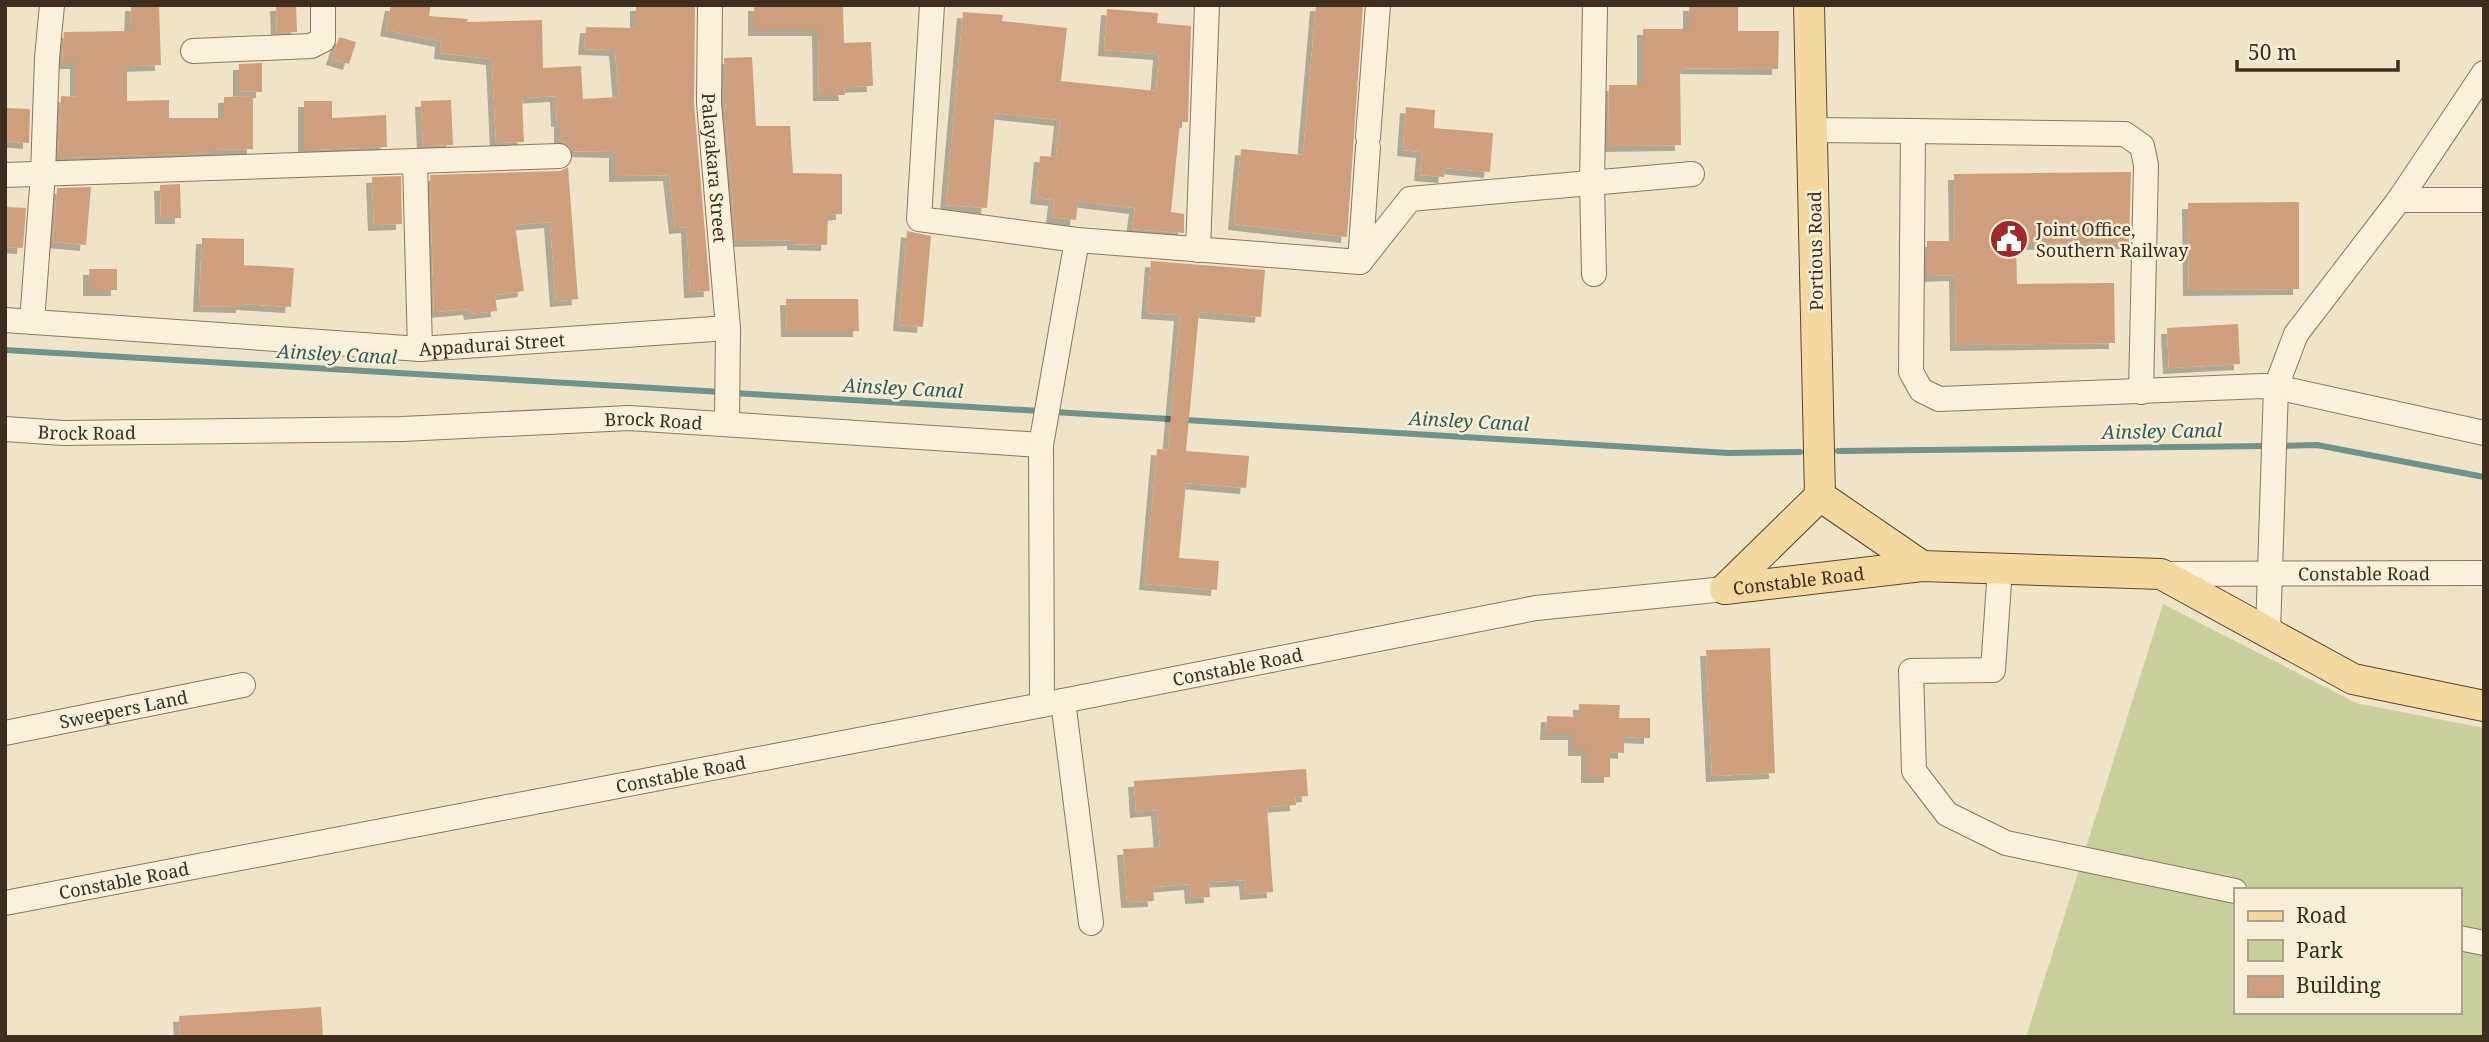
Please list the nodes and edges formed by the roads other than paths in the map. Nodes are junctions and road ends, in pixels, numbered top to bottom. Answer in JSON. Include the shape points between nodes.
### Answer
{"nodes":[{"id":1,"x":52,"y":5,"type":"edge"},
{"id":2,"x":323,"y":5,"type":"edge"},
{"id":3,"x":710,"y":5,"type":"edge"},
{"id":4,"x":932,"y":5,"type":"edge"},
{"id":5,"x":1207,"y":5,"type":"edge"},
{"id":6,"x":1378,"y":5,"type":"edge"},
{"id":7,"x":1595,"y":5,"type":"edge"},
{"id":8,"x":1809,"y":5,"type":"edge"},
{"id":9,"x":193,"y":51,"type":"dead end"},
{"id":10,"x":2484,"y":73,"type":"edge"},
{"id":11,"x":1812,"y":130,"type":"junction"},
{"id":12,"x":1913,"y":131,"type":"junction"},
{"id":13,"x":559,"y":156,"type":"dead end"},
{"id":14,"x":415,"y":162,"type":"junction"},
{"id":15,"x":43,"y":174,"type":"junction"},
{"id":16,"x":1692,"y":174,"type":"dead end"},
{"id":17,"x":5,"y":175,"type":"edge"},
{"id":18,"x":1592,"y":183,"type":"junction"},
{"id":19,"x":2399,"y":200,"type":"junction"},
{"id":20,"x":2484,"y":200,"type":"edge"},
{"id":21,"x":1077,"y":240,"type":"junction"},
{"id":22,"x":1198,"y":250,"type":"junction"},
{"id":23,"x":1360,"y":262,"type":"junction"},
{"id":24,"x":1594,"y":274,"type":"dead end"},
{"id":25,"x":5,"y":320,"type":"edge"},
{"id":26,"x":32,"y":322,"type":"junction"},
{"id":27,"x":729,"y":328,"type":"junction"},
{"id":28,"x":420,"y":349,"type":"junction"},
{"id":29,"x":2276,"y":387,"type":"junction"},
{"id":30,"x":2141,"y":392,"type":"junction"},
{"id":31,"x":1045,"y":423,"type":"junction"},
{"id":32,"x":727,"y":424,"type":"junction"},
{"id":33,"x":5,"y":429,"type":"edge"},
{"id":34,"x":2484,"y":433,"type":"edge"},
{"id":35,"x":1820,"y":496,"type":"junction"},
{"id":36,"x":1922,"y":566,"type":"junction"},
{"id":37,"x":2000,"y":568,"type":"junction"},
{"id":38,"x":2270,"y":573,"type":"junction"},
{"id":39,"x":2484,"y":573,"type":"edge"},
{"id":40,"x":2161,"y":574,"type":"junction"},
{"id":41,"x":1725,"y":589,"type":"junction"},
{"id":42,"x":2268,"y":632,"type":"junction"},
{"id":43,"x":243,"y":685,"type":"dead end"},
{"id":44,"x":1053,"y":703,"type":"junction"},
{"id":45,"x":2484,"y":706,"type":"edge"},
{"id":46,"x":5,"y":733,"type":"edge"},
{"id":47,"x":2234,"y":891,"type":"edge"},
{"id":48,"x":5,"y":903,"type":"edge"},
{"id":49,"x":1091,"y":923,"type":"dead end"},
{"id":50,"x":2461,"y":938,"type":"edge"},
{"id":51,"x":2484,"y":943,"type":"edge"}],
"edges":[{"from":1,"to":15,"type":"street"},
{"from":2,"to":9,"type":"street","via":[[323,40],[311,46]]},
{"from":3,"to":27,"type":"street","name":"Palayakara Street","via":[[709,103]]},
{"from":4,"to":21,"type":"street","via":[[919,219]]},
{"from":5,"to":22,"type":"street"},
{"from":6,"to":23,"type":"street"},
{"from":7,"to":18,"type":"street"},
{"from":8,"to":11,"type":"main road","name":"Portious Road"},
{"from":10,"to":19,"type":"street"},
{"from":11,"to":12,"type":"street"},
{"from":11,"to":35,"type":"main road","name":"Portious Road"},
{"from":12,"to":30,"type":"street","via":[[2124,134],[2142,146],[2146,165]]},
{"from":12,"to":30,"type":"street","via":[[1911,372],[1921,390],[1939,399]]},
{"from":13,"to":14,"type":"street"},
{"from":14,"to":15,"type":"street"},
{"from":14,"to":28,"type":"street"},
{"from":15,"to":17,"type":"street"},
{"from":15,"to":26,"type":"street"},
{"from":16,"to":18,"type":"street"},
{"from":18,"to":23,"type":"street","via":[[1410,199]]},
{"from":18,"to":24,"type":"street"},
{"from":19,"to":20,"type":"street"},
{"from":19,"to":29,"type":"street","via":[[2296,334]]},
{"from":21,"to":22,"type":"street"},
{"from":21,"to":31,"type":"street"},
{"from":22,"to":23,"type":"street"},
{"from":25,"to":26,"type":"street","name":"Appadurai Street"},
{"from":26,"to":28,"type":"street","name":"Appadurai Street"},
{"from":27,"to":28,"type":"street","name":"Appadurai Street"},
{"from":27,"to":32,"type":"street","name":"Palayakara Street"},
{"from":29,"to":30,"type":"street"},
{"from":29,"to":34,"type":"street"},
{"from":29,"to":38,"type":"street"},
{"from":31,"to":32,"type":"street","name":"Brock Road"},
{"from":31,"to":44,"type":"street"},
{"from":32,"to":33,"type":"street","name":"Brock Road","via":[[629,418],[403,429],[63,433]]},
{"from":35,"to":36,"type":"main road"},
{"from":35,"to":41,"type":"main road"},
{"from":36,"to":37,"type":"main road","name":"Constable Road"},
{"from":36,"to":41,"type":"main road","name":"Constable Road"},
{"from":37,"to":40,"type":"main road","name":"Constable Road"},
{"from":37,"to":47,"type":"street","via":[[1993,670],[1910,671],[1914,771],[1947,814],[2006,843]]},
{"from":38,"to":39,"type":"street","name":"Constable Road"},
{"from":38,"to":40,"type":"street","name":"Constable Road"},
{"from":38,"to":42,"type":"street"},
{"from":40,"to":42,"type":"main road"},
{"from":41,"to":44,"type":"street","name":"Constable Road","via":[[1536,608]]},
{"from":42,"to":45,"type":"main road","via":[[2353,679]]},
{"from":43,"to":46,"type":"street","name":"Sweepers Land"},
{"from":44,"to":48,"type":"street","name":"Constable Road"},
{"from":44,"to":49,"type":"street"},
{"from":50,"to":51,"type":"street"}]}
